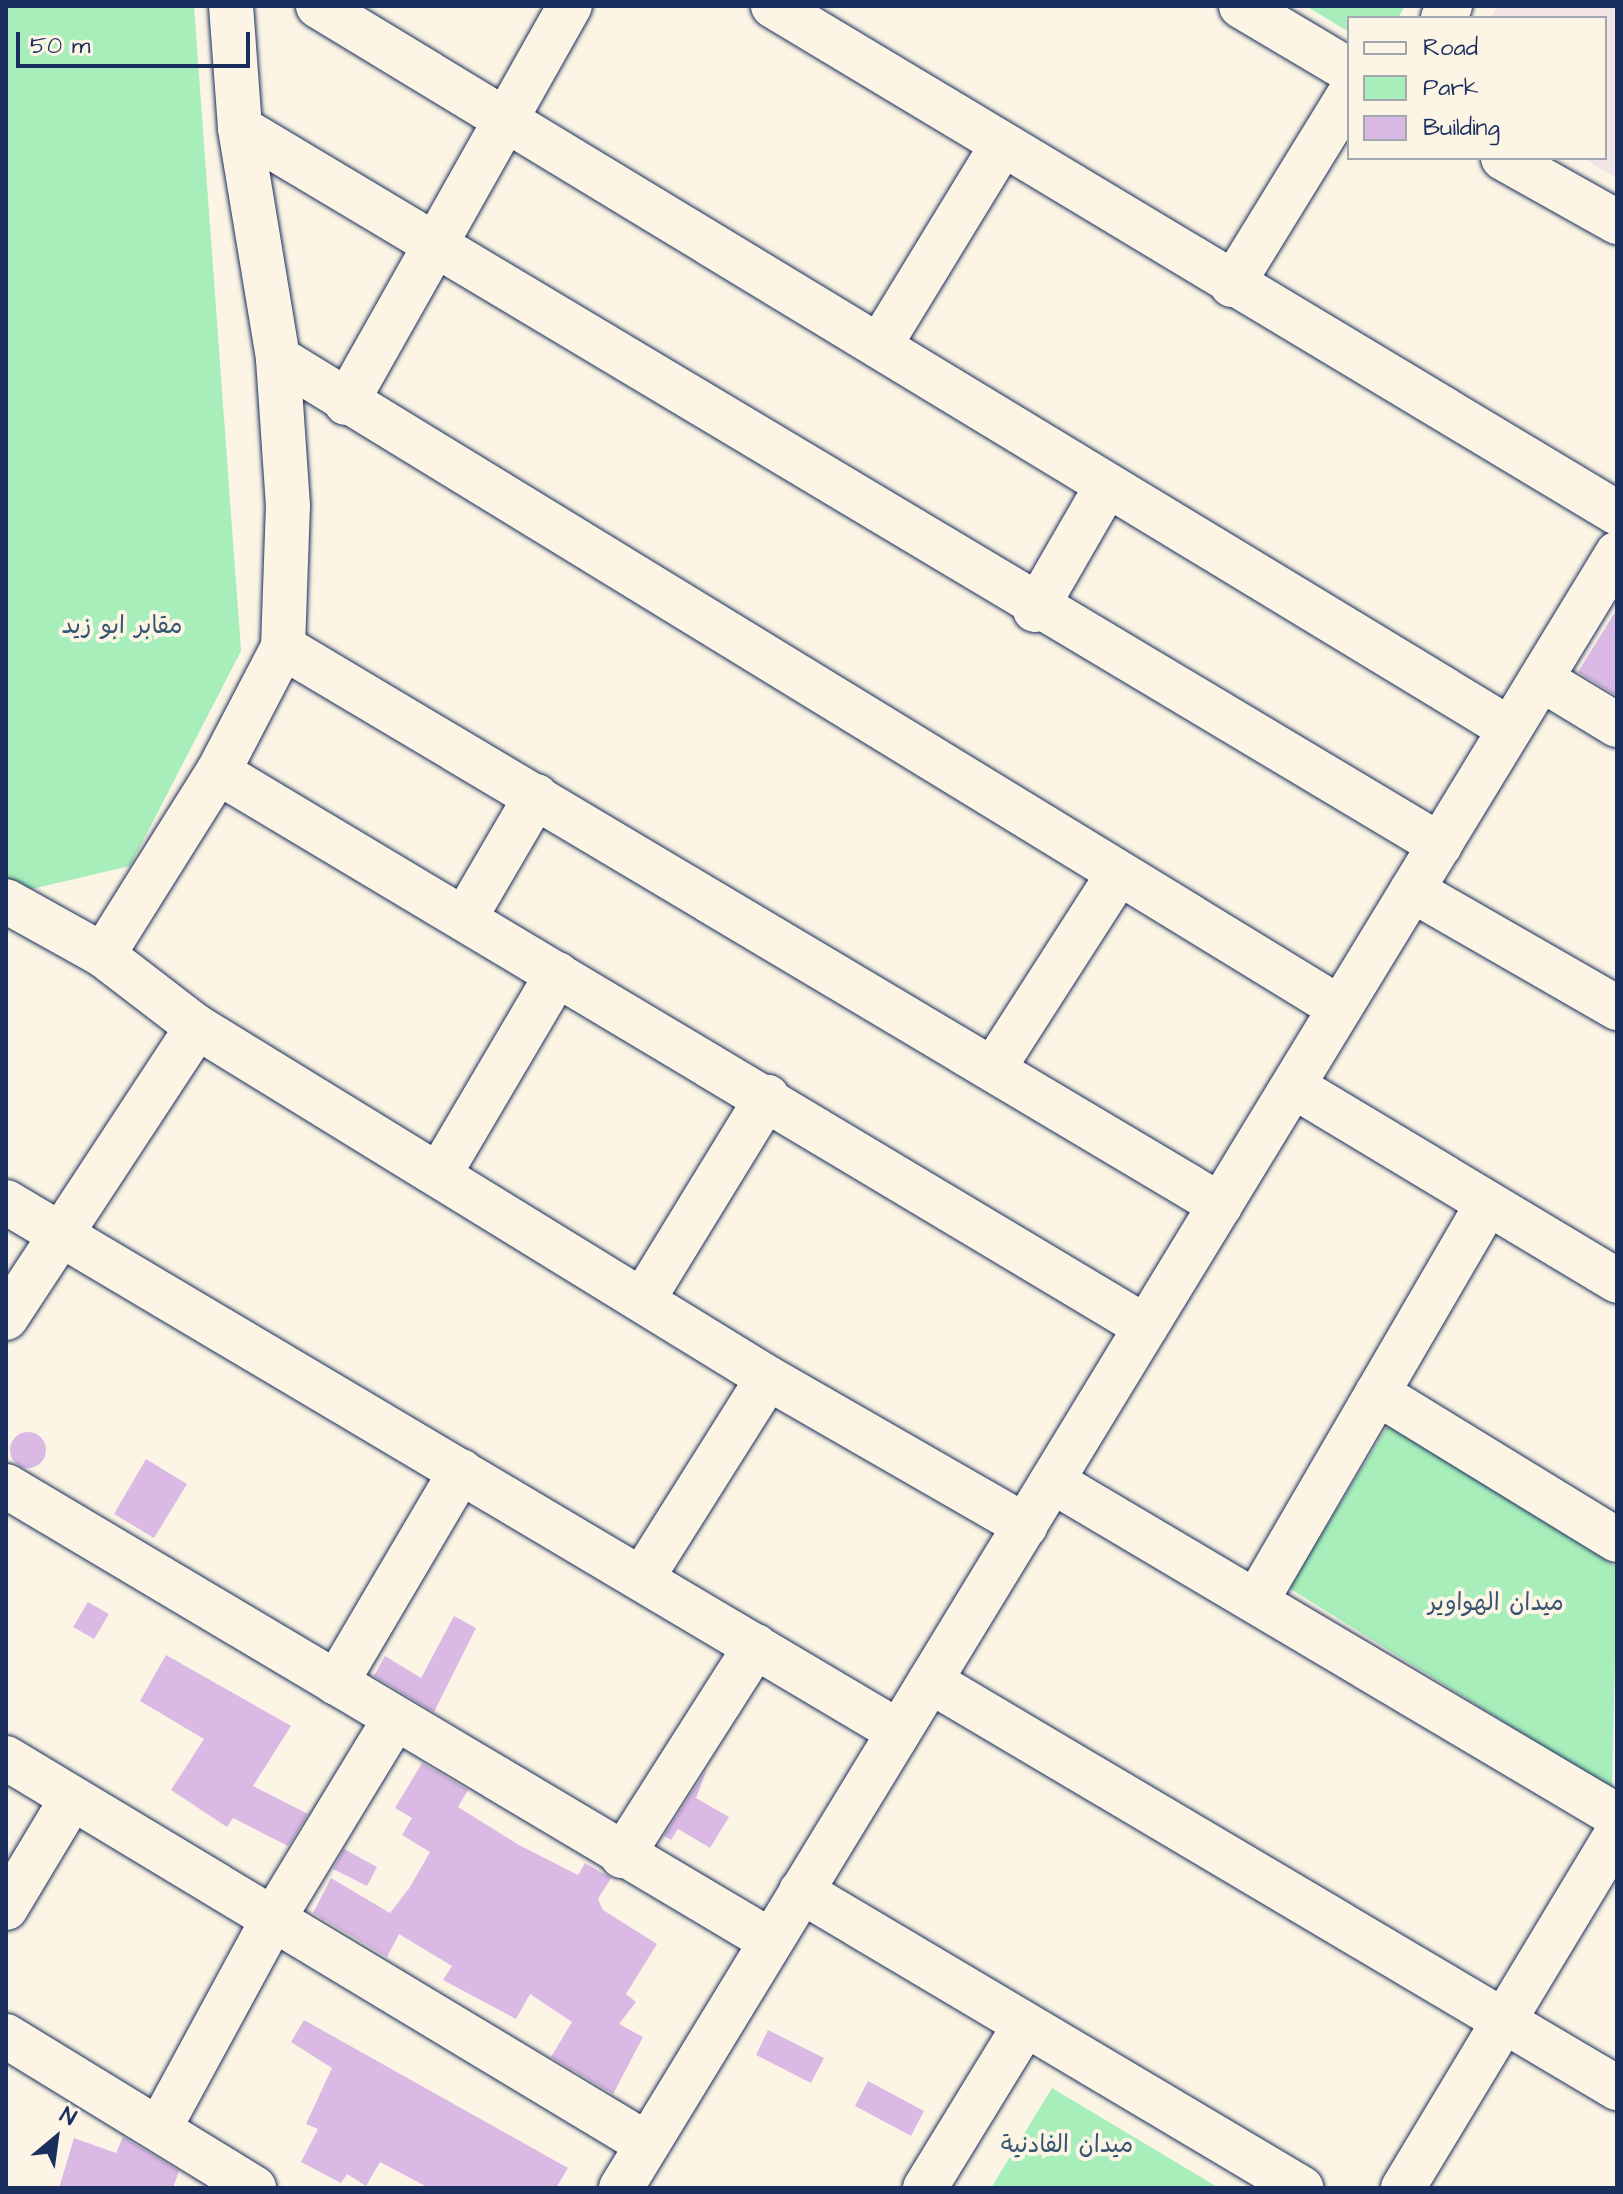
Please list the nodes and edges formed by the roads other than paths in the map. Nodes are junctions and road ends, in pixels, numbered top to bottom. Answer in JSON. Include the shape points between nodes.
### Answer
{"nodes":[{"id":1,"x":231,"y":6,"type":"edge"},
{"id":2,"x":318,"y":6,"type":"edge"},
{"id":3,"x":570,"y":6,"type":"edge"},
{"id":4,"x":773,"y":6,"type":"edge"},
{"id":5,"x":1241,"y":6,"type":"edge"},
{"id":6,"x":1347,"y":69,"type":"edge"},
{"id":7,"x":1347,"y":98,"type":"edge"},
{"id":8,"x":507,"y":118,"type":"junction"},
{"id":9,"x":240,"y":128,"type":"junction"},
{"id":10,"x":1001,"y":147,"type":"junction"},
{"id":11,"x":1507,"y":160,"type":"edge"},
{"id":12,"x":1617,"y":222,"type":"edge"},
{"id":13,"x":434,"y":248,"type":"junction"},
{"id":14,"x":1232,"y":285,"type":"junction"},
{"id":15,"x":880,"y":345,"type":"junction"},
{"id":16,"x":278,"y":358,"type":"junction"},
{"id":17,"x":346,"y":403,"type":"junction"},
{"id":18,"x":1106,"y":487,"type":"junction"},
{"id":19,"x":1617,"y":513,"type":"edge"},
{"id":20,"x":1617,"y":554,"type":"edge"},
{"id":21,"x":1035,"y":610,"type":"junction"},
{"id":22,"x":283,"y":647,"type":"junction"},
{"id":23,"x":1541,"y":679,"type":"junction"},
{"id":24,"x":1617,"y":725,"type":"edge"},
{"id":25,"x":1510,"y":729,"type":"junction"},
{"id":26,"x":218,"y":772,"type":"junction"},
{"id":27,"x":536,"y":796,"type":"junction"},
{"id":28,"x":1440,"y":845,"type":"junction"},
{"id":29,"x":1118,"y":874,"type":"junction"},
{"id":30,"x":1412,"y":890,"type":"junction"},
{"id":31,"x":6,"y":901,"type":"edge"},
{"id":32,"x":466,"y":916,"type":"junction"},
{"id":33,"x":103,"y":955,"type":"junction"},
{"id":34,"x":557,"y":974,"type":"junction"},
{"id":35,"x":1340,"y":1008,"type":"junction"},
{"id":36,"x":1617,"y":1008,"type":"edge"},
{"id":37,"x":197,"y":1027,"type":"junction"},
{"id":38,"x":993,"y":1069,"type":"junction"},
{"id":39,"x":1293,"y":1086,"type":"junction"},
{"id":40,"x":767,"y":1097,"type":"junction"},
{"id":41,"x":440,"y":1173,"type":"junction"},
{"id":42,"x":6,"y":1202,"type":"edge"},
{"id":43,"x":1487,"y":1204,"type":"junction"},
{"id":44,"x":1220,"y":1205,"type":"junction"},
{"id":45,"x":58,"y":1233,"type":"junction"},
{"id":46,"x":1617,"y":1281,"type":"edge"},
{"id":47,"x":644,"y":1298,"type":"junction"},
{"id":48,"x":6,"y":1318,"type":"edge"},
{"id":49,"x":1146,"y":1327,"type":"junction"},
{"id":50,"x":768,"y":1378,"type":"junction"},
{"id":51,"x":1377,"y":1393,"type":"junction"},
{"id":52,"x":461,"y":1471,"type":"junction"},
{"id":53,"x":1052,"y":1481,"type":"junction"},
{"id":54,"x":6,"y":1486,"type":"edge"},
{"id":55,"x":1025,"y":1526,"type":"junction"},
{"id":56,"x":1617,"y":1540,"type":"edge"},
{"id":57,"x":642,"y":1578,"type":"junction"},
{"id":58,"x":1258,"y":1598,"type":"junction"},
{"id":59,"x":756,"y":1646,"type":"junction"},
{"id":60,"x":930,"y":1681,"type":"junction"},
{"id":61,"x":336,"y":1683,"type":"junction"},
{"id":62,"x":395,"y":1718,"type":"junction"},
{"id":63,"x":899,"y":1732,"type":"junction"},
{"id":64,"x":6,"y":1758,"type":"edge"},
{"id":65,"x":72,"y":1798,"type":"junction"},
{"id":66,"x":1617,"y":1816,"type":"edge"},
{"id":67,"x":1617,"y":1833,"type":"edge"},
{"id":68,"x":622,"y":1856,"type":"junction"},
{"id":69,"x":801,"y":1891,"type":"junction"},
{"id":70,"x":6,"y":1908,"type":"edge"},
{"id":71,"x":273,"y":1919,"type":"junction"},
{"id":72,"x":769,"y":1940,"type":"junction"},
{"id":73,"x":1507,"y":2020,"type":"junction"},
{"id":74,"x":1025,"y":2025,"type":"junction"},
{"id":75,"x":6,"y":2036,"type":"edge"},
{"id":76,"x":1617,"y":2088,"type":"edge"},
{"id":77,"x":159,"y":2129,"type":"junction"},
{"id":78,"x":647,"y":2144,"type":"junction"},
{"id":79,"x":254,"y":2188,"type":"edge"},
{"id":80,"x":621,"y":2188,"type":"edge"},
{"id":81,"x":925,"y":2188,"type":"edge"},
{"id":82,"x":1301,"y":2188,"type":"edge"},
{"id":83,"x":1403,"y":2188,"type":"edge"}],
"edges":[{"from":1,"to":9,"type":"street"},
{"from":2,"to":8,"type":"street"},
{"from":3,"to":8,"type":"street"},
{"from":4,"to":10,"type":"street"},
{"from":5,"to":6,"type":"street"},
{"from":7,"to":14,"type":"street"},
{"from":8,"to":13,"type":"street"},
{"from":8,"to":15,"type":"street"},
{"from":9,"to":13,"type":"street"},
{"from":9,"to":16,"type":"street"},
{"from":10,"to":14,"type":"street"},
{"from":10,"to":15,"type":"street"},
{"from":11,"to":12,"type":"street"},
{"from":13,"to":17,"type":"street"},
{"from":13,"to":21,"type":"street"},
{"from":14,"to":19,"type":"street"},
{"from":15,"to":18,"type":"street"},
{"from":16,"to":17,"type":"street"},
{"from":16,"to":22,"type":"street","via":[[288,506]]},
{"from":17,"to":29,"type":"street"},
{"from":18,"to":21,"type":"street"},
{"from":18,"to":25,"type":"street"},
{"from":20,"to":23,"type":"street"},
{"from":21,"to":28,"type":"street"},
{"from":22,"to":26,"type":"street"},
{"from":22,"to":27,"type":"street"},
{"from":23,"to":24,"type":"street"},
{"from":23,"to":25,"type":"street"},
{"from":25,"to":28,"type":"street"},
{"from":26,"to":32,"type":"street"},
{"from":26,"to":33,"type":"street"},
{"from":27,"to":32,"type":"street"},
{"from":27,"to":38,"type":"street"},
{"from":28,"to":30,"type":"street"},
{"from":29,"to":35,"type":"street"},
{"from":29,"to":38,"type":"street"},
{"from":30,"to":35,"type":"street"},
{"from":30,"to":36,"type":"street"},
{"from":31,"to":33,"type":"street"},
{"from":32,"to":34,"type":"street"},
{"from":33,"to":37,"type":"street"},
{"from":34,"to":40,"type":"street"},
{"from":34,"to":41,"type":"street"},
{"from":35,"to":39,"type":"street"},
{"from":37,"to":41,"type":"street"},
{"from":37,"to":45,"type":"street"},
{"from":38,"to":44,"type":"street"},
{"from":39,"to":43,"type":"street"},
{"from":39,"to":44,"type":"street"},
{"from":40,"to":47,"type":"street"},
{"from":40,"to":49,"type":"street"},
{"from":41,"to":47,"type":"street"},
{"from":42,"to":45,"type":"street"},
{"from":43,"to":46,"type":"street"},
{"from":43,"to":51,"type":"street"},
{"from":44,"to":49,"type":"street"},
{"from":45,"to":48,"type":"street"},
{"from":45,"to":52,"type":"street"},
{"from":47,"to":50,"type":"street"},
{"from":49,"to":53,"type":"street"},
{"from":50,"to":55,"type":"street"},
{"from":50,"to":57,"type":"street"},
{"from":51,"to":56,"type":"street"},
{"from":51,"to":58,"type":"street"},
{"from":52,"to":57,"type":"street"},
{"from":52,"to":61,"type":"street"},
{"from":53,"to":55,"type":"street"},
{"from":53,"to":58,"type":"street"},
{"from":54,"to":61,"type":"street"},
{"from":55,"to":60,"type":"street"},
{"from":57,"to":59,"type":"street"},
{"from":58,"to":66,"type":"street"},
{"from":59,"to":63,"type":"street"},
{"from":59,"to":68,"type":"street"},
{"from":60,"to":63,"type":"street"},
{"from":60,"to":73,"type":"street"},
{"from":61,"to":62,"type":"street"},
{"from":62,"to":68,"type":"street"},
{"from":62,"to":71,"type":"street"},
{"from":63,"to":69,"type":"street"},
{"from":64,"to":65,"type":"street"},
{"from":65,"to":70,"type":"street"},
{"from":65,"to":71,"type":"street"},
{"from":67,"to":73,"type":"street"},
{"from":68,"to":72,"type":"street"},
{"from":69,"to":72,"type":"street"},
{"from":69,"to":74,"type":"street"},
{"from":71,"to":77,"type":"street"},
{"from":71,"to":78,"type":"street"},
{"from":72,"to":78,"type":"street"},
{"from":73,"to":76,"type":"street"},
{"from":73,"to":83,"type":"street"},
{"from":74,"to":81,"type":"street"},
{"from":74,"to":82,"type":"street"},
{"from":75,"to":77,"type":"street"},
{"from":77,"to":79,"type":"street"},
{"from":78,"to":80,"type":"street"}]}
